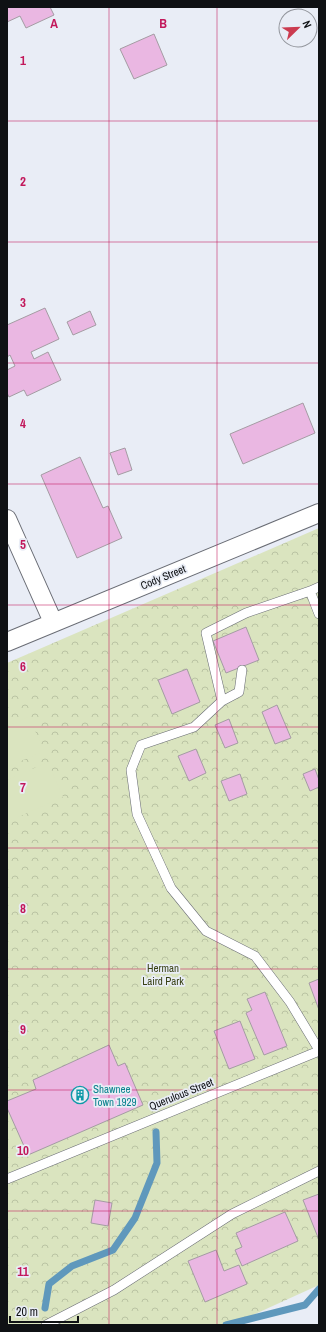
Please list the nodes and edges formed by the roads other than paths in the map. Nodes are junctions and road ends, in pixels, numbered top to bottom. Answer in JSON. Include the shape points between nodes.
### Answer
{"nodes":[{"id":1,"x":319,"y":513,"type":"edge"},
{"id":2,"x":7,"y":519,"type":"edge"},
{"id":3,"x":319,"y":587,"type":"edge"},
{"id":4,"x":310,"y":591,"type":"junction"},
{"id":5,"x":319,"y":614,"type":"edge"},
{"id":6,"x":54,"y":622,"type":"junction"},
{"id":7,"x":7,"y":642,"type":"edge"},
{"id":8,"x":242,"y":670,"type":"dead end"},
{"id":9,"x":222,"y":701,"type":"junction"},
{"id":10,"x":319,"y":1050,"type":"edge"},
{"id":11,"x":319,"y":1170,"type":"edge"},
{"id":12,"x":7,"y":1179,"type":"edge"},
{"id":13,"x":46,"y":1325,"type":"edge"}],
"edges":[{"from":1,"to":6,"type":"street","name":"Cody Street"},
{"from":2,"to":6,"type":"street"},
{"from":3,"to":4,"type":"lane"},
{"from":4,"to":5,"type":"lane"},
{"from":4,"to":9,"type":"lane","via":[[246,613],[206,633]]},
{"from":6,"to":7,"type":"street","name":"Cody Street"},
{"from":8,"to":9,"type":"lane","via":[[239,692]]},
{"from":9,"to":10,"type":"lane","via":[[194,727],[141,745],[131,770],[137,814],[171,888],[206,931],[255,956],[290,1002]]},
{"from":10,"to":12,"type":"lane","name":"Querulous Street"},
{"from":11,"to":13,"type":"lane","via":[[232,1214],[114,1290]]}]}
